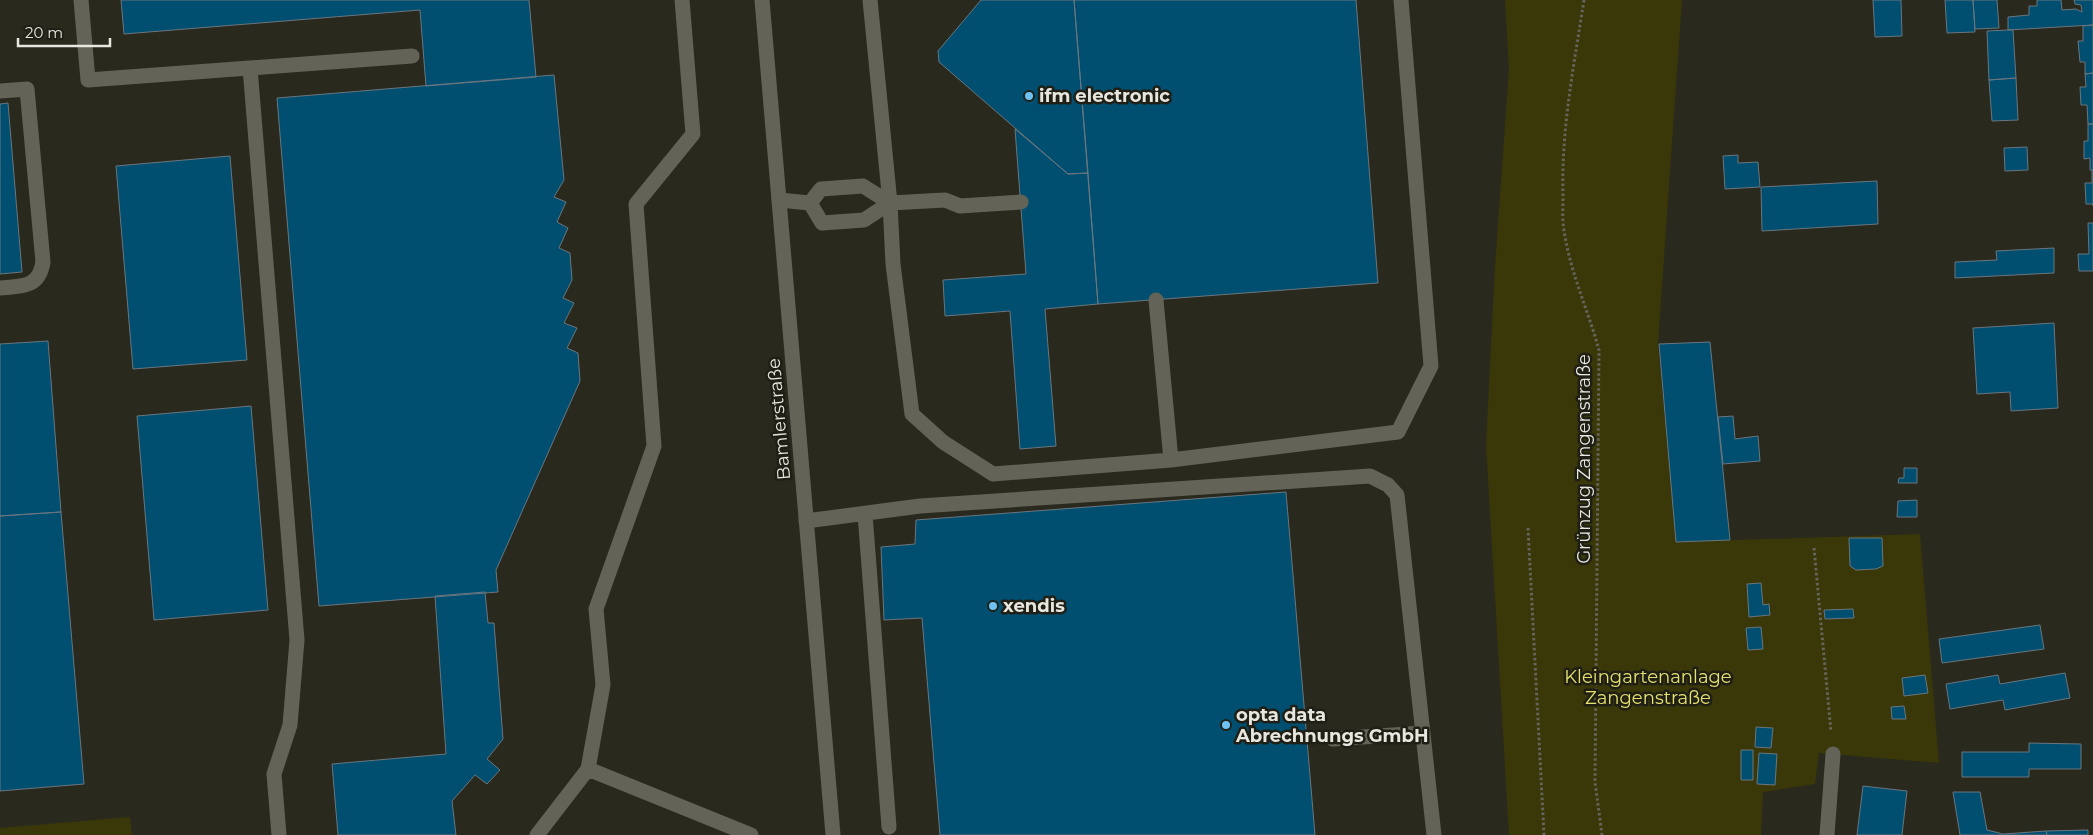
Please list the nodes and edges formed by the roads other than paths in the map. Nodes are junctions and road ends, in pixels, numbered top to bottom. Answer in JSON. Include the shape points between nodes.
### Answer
{"nodes":[{"id":1,"x":81,"y":0,"type":"edge"},
{"id":2,"x":682,"y":0,"type":"edge"},
{"id":3,"x":762,"y":0,"type":"edge"},
{"id":4,"x":870,"y":0,"type":"edge"},
{"id":5,"x":1401,"y":0,"type":"edge"},
{"id":6,"x":412,"y":56,"type":"dead end"},
{"id":7,"x":250,"y":68,"type":"junction"},
{"id":8,"x":0,"y":91,"type":"edge"},
{"id":9,"x":779,"y":200,"type":"junction"},
{"id":10,"x":1020,"y":202,"type":"dead end"},
{"id":11,"x":810,"y":203,"type":"junction"},
{"id":12,"x":890,"y":203,"type":"junction"},
{"id":13,"x":0,"y":288,"type":"edge"},
{"id":14,"x":1156,"y":300,"type":"dead end"},
{"id":15,"x":1171,"y":460,"type":"junction"},
{"id":16,"x":865,"y":514,"type":"junction"},
{"id":17,"x":806,"y":521,"type":"junction"},
{"id":18,"x":1423,"y":733,"type":"junction"},
{"id":19,"x":1333,"y":739,"type":"dead end"},
{"id":20,"x":1833,"y":754,"type":"road end"},
{"id":21,"x":588,"y":769,"type":"junction"},
{"id":22,"x":889,"y":827,"type":"dead end"},
{"id":23,"x":279,"y":835,"type":"edge"},
{"id":24,"x":537,"y":835,"type":"edge"},
{"id":25,"x":751,"y":835,"type":"edge"},
{"id":26,"x":834,"y":835,"type":"edge"},
{"id":27,"x":1434,"y":835,"type":"edge"},
{"id":28,"x":1827,"y":835,"type":"edge"}],
"edges":[{"from":1,"to":7,"type":"street","via":[[88,80]]},
{"from":2,"to":21,"type":"street","via":[[693,134],[636,204],[654,446],[596,609],[603,685]]},
{"from":3,"to":9,"type":"street","name":"Bamlerstraße"},
{"from":4,"to":12,"type":"street"},
{"from":5,"to":15,"type":"street","via":[[1431,366],[1398,432]]},
{"from":6,"to":7,"type":"street"},
{"from":7,"to":23,"type":"street","via":[[297,640],[290,725],[274,774]]},
{"from":8,"to":13,"type":"street","via":[[28,88],[44,262],[33,283]]},
{"from":9,"to":11,"type":"street"},
{"from":9,"to":17,"type":"street","name":"Bamlerstraße"},
{"from":10,"to":12,"type":"street","via":[[960,206],[945,200]]},
{"from":11,"to":12,"type":"street","via":[[821,189],[863,186]]},
{"from":11,"to":12,"type":"street","via":[[822,223],[864,220]]},
{"from":12,"to":15,"type":"street","via":[[901,338],[912,414],[918,420],[943,442],[993,474]]},
{"from":14,"to":15,"type":"street"},
{"from":16,"to":17,"type":"street"},
{"from":16,"to":18,"type":"street","via":[[920,506],[1370,476],[1388,485],[1397,495]]},
{"from":16,"to":22,"type":"street"},
{"from":17,"to":26,"type":"street","name":"Bamlerstraße"},
{"from":18,"to":19,"type":"street"},
{"from":18,"to":27,"type":"street"},
{"from":20,"to":28,"type":"street"},
{"from":21,"to":24,"type":"street"},
{"from":21,"to":25,"type":"street"}]}
